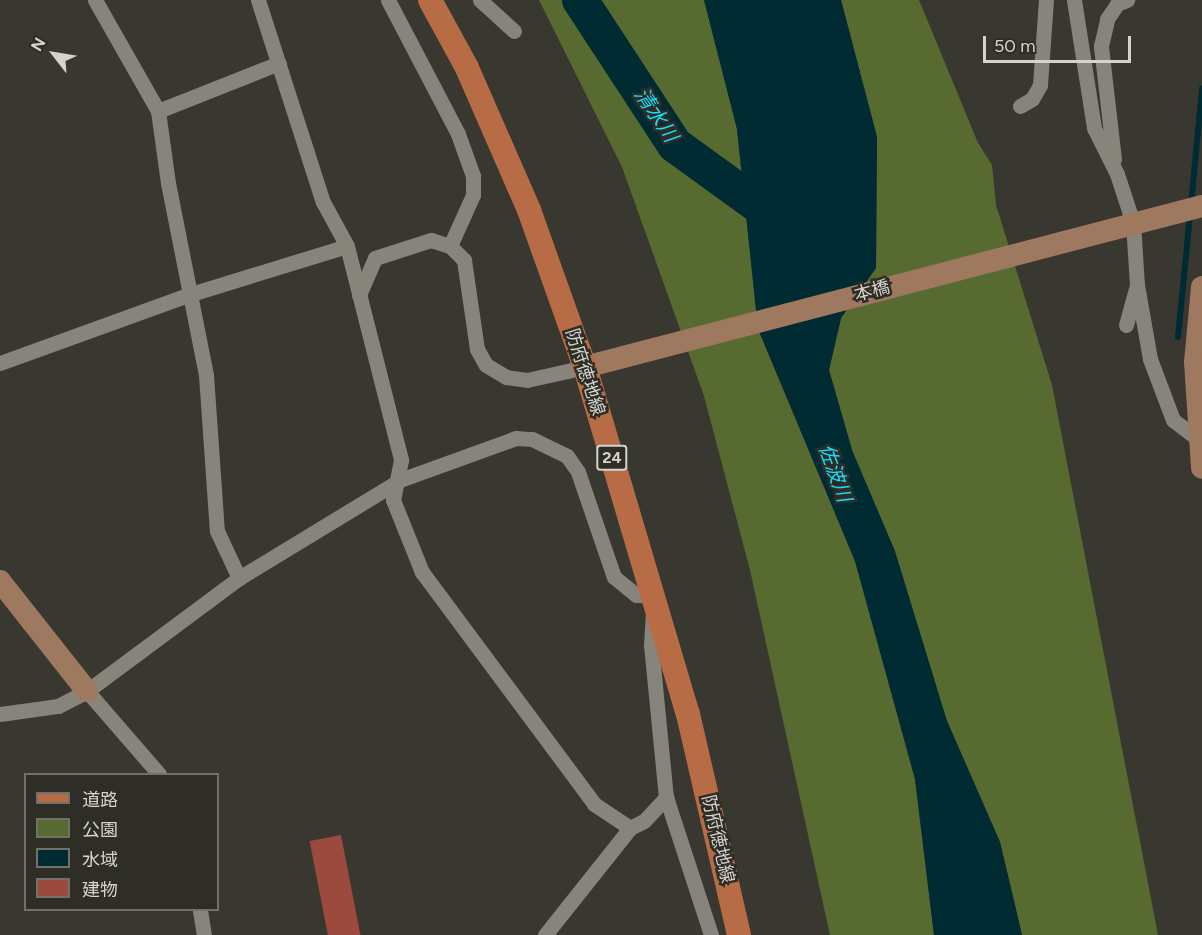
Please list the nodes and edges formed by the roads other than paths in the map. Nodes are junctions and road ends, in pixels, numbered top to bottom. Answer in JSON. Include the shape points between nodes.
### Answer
{"nodes":[{"id":1,"x":95,"y":0,"type":"edge"},
{"id":2,"x":258,"y":0,"type":"edge"},
{"id":3,"x":388,"y":0,"type":"edge"},
{"id":4,"x":430,"y":0,"type":"edge"},
{"id":5,"x":480,"y":0,"type":"edge"},
{"id":6,"x":1046,"y":0,"type":"edge"},
{"id":7,"x":1074,"y":0,"type":"edge"},
{"id":8,"x":1127,"y":0,"type":"edge"},
{"id":9,"x":514,"y":31,"type":"dead end"},
{"id":10,"x":279,"y":63,"type":"junction"},
{"id":11,"x":1020,"y":106,"type":"dead end"},
{"id":12,"x":158,"y":111,"type":"junction"},
{"id":13,"x":1117,"y":174,"type":"junction"},
{"id":14,"x":1192,"y":208,"type":"edge"},
{"id":15,"x":1133,"y":223,"type":"junction"},
{"id":16,"x":347,"y":246,"type":"junction"},
{"id":17,"x":450,"y":246,"type":"junction"},
{"id":18,"x":1137,"y":285,"type":"junction"},
{"id":19,"x":1202,"y":287,"type":"edge"},
{"id":20,"x":191,"y":294,"type":"junction"},
{"id":21,"x":359,"y":295,"type":"junction"},
{"id":22,"x":1126,"y":325,"type":"dead end"},
{"id":23,"x":0,"y":363,"type":"edge"},
{"id":24,"x":585,"y":367,"type":"junction"},
{"id":25,"x":1200,"y":436,"type":"edge"},
{"id":26,"x":1202,"y":468,"type":"edge"},
{"id":27,"x":400,"y":480,"type":"junction"},
{"id":28,"x":239,"y":578,"type":"junction"},
{"id":29,"x":0,"y":581,"type":"edge"},
{"id":30,"x":654,"y":595,"type":"junction"},
{"id":31,"x":87,"y":691,"type":"junction"},
{"id":32,"x":0,"y":714,"type":"edge"},
{"id":33,"x":158,"y":773,"type":"edge"},
{"id":34,"x":666,"y":797,"type":"junction"},
{"id":35,"x":630,"y":828,"type":"junction"},
{"id":36,"x":200,"y":911,"type":"edge"},
{"id":37,"x":204,"y":935,"type":"edge"},
{"id":38,"x":545,"y":935,"type":"edge"},
{"id":39,"x":711,"y":935,"type":"edge"},
{"id":40,"x":739,"y":935,"type":"edge"}],
"edges":[{"from":1,"to":12,"type":"street"},
{"from":2,"to":10,"type":"street"},
{"from":3,"to":17,"type":"street","via":[[458,134],[473,176],[473,195]]},
{"from":4,"to":24,"type":"main road","name":"防府徳地線","number":"24","via":[[467,68],[529,210]]},
{"from":5,"to":9,"type":"street"},
{"from":6,"to":11,"type":"street","via":[[1040,85],[1032,99]]},
{"from":7,"to":13,"type":"street","via":[[1094,128]]},
{"from":8,"to":13,"type":"street","via":[[1118,4],[1107,19],[1101,46]]},
{"from":10,"to":12,"type":"street"},
{"from":10,"to":16,"type":"street","via":[[322,202]]},
{"from":12,"to":20,"type":"street"},
{"from":13,"to":15,"type":"street"},
{"from":14,"to":15,"type":"street","name":"本橋"},
{"from":15,"to":18,"type":"street"},
{"from":15,"to":24,"type":"street","name":"本橋"},
{"from":16,"to":20,"type":"street"},
{"from":16,"to":21,"type":"street"},
{"from":17,"to":21,"type":"street","via":[[431,240],[375,258]]},
{"from":17,"to":24,"type":"street","via":[[464,260],[477,349],[486,365],[506,377],[527,380]]},
{"from":18,"to":22,"type":"street"},
{"from":18,"to":25,"type":"street","via":[[1150,359],[1173,420]]},
{"from":19,"to":25,"type":"street","via":[[1195,362]]},
{"from":20,"to":23,"type":"street"},
{"from":20,"to":28,"type":"street","via":[[206,375],[217,531]]},
{"from":21,"to":27,"type":"street","via":[[401,460]]},
{"from":24,"to":30,"type":"main road","name":"防府徳地線","number":"24"},
{"from":25,"to":26,"type":"street"},
{"from":27,"to":28,"type":"street"},
{"from":27,"to":30,"type":"street","via":[[516,438],[551,445],[567,456],[578,472],[614,577],[636,595]]},
{"from":27,"to":35,"type":"street","via":[[393,500],[422,572],[594,804]]},
{"from":28,"to":31,"type":"street"},
{"from":29,"to":31,"type":"street"},
{"from":30,"to":34,"type":"street","via":[[651,645]]},
{"from":30,"to":40,"type":"main road","name":"防府徳地線","number":"24","via":[[688,714]]},
{"from":31,"to":32,"type":"street","via":[[58,705]]},
{"from":31,"to":33,"type":"street"},
{"from":34,"to":35,"type":"street","via":[[644,821]]},
{"from":34,"to":39,"type":"street"},
{"from":35,"to":38,"type":"street"},
{"from":36,"to":37,"type":"street"}]}
